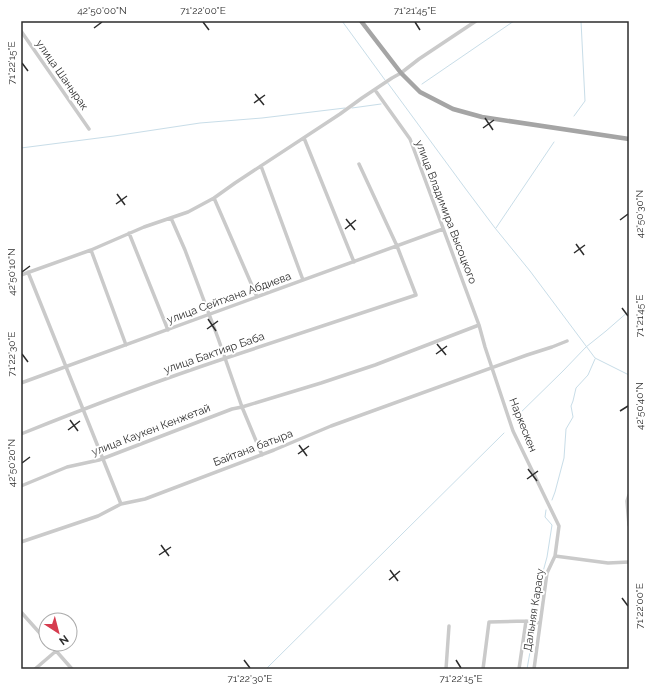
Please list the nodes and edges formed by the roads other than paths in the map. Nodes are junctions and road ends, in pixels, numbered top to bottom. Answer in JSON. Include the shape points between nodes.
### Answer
{"nodes":[{"id":1,"x":362,"y":21,"type":"edge"},
{"id":2,"x":476,"y":21,"type":"edge"},
{"id":3,"x":21,"y":31,"type":"edge"},
{"id":4,"x":401,"y":73,"type":"junction"},
{"id":5,"x":375,"y":90,"type":"junction"},
{"id":6,"x":89,"y":129,"type":"dead end"},
{"id":7,"x":304,"y":138,"type":"junction"},
{"id":8,"x":629,"y":139,"type":"edge"},
{"id":9,"x":359,"y":164,"type":"dead end"},
{"id":10,"x":261,"y":166,"type":"junction"},
{"id":11,"x":214,"y":198,"type":"junction"},
{"id":12,"x":171,"y":218,"type":"junction"},
{"id":13,"x":443,"y":229,"type":"junction"},
{"id":14,"x":129,"y":233,"type":"junction"},
{"id":15,"x":397,"y":246,"type":"junction"},
{"id":16,"x":92,"y":250,"type":"junction"},
{"id":17,"x":354,"y":262,"type":"junction"},
{"id":18,"x":28,"y":272,"type":"junction"},
{"id":19,"x":21,"y":275,"type":"edge"},
{"id":20,"x":303,"y":280,"type":"junction"},
{"id":21,"x":256,"y":297,"type":"junction"},
{"id":22,"x":210,"y":314,"type":"junction"},
{"id":23,"x":479,"y":325,"type":"junction"},
{"id":24,"x":168,"y":330,"type":"junction"},
{"id":25,"x":567,"y":341,"type":"dead end"},
{"id":26,"x":126,"y":345,"type":"junction"},
{"id":27,"x":225,"y":358,"type":"junction"},
{"id":28,"x":66,"y":367,"type":"junction"},
{"id":29,"x":492,"y":368,"type":"junction"},
{"id":30,"x":21,"y":383,"type":"edge"},
{"id":31,"x":242,"y":407,"type":"junction"},
{"id":32,"x":83,"y":409,"type":"junction"},
{"id":33,"x":21,"y":434,"type":"edge"},
{"id":34,"x":262,"y":454,"type":"junction"},
{"id":35,"x":103,"y":459,"type":"junction"},
{"id":36,"x":21,"y":486,"type":"edge"},
{"id":37,"x":629,"y":495,"type":"edge"},
{"id":38,"x":120,"y":504,"type":"junction"},
{"id":39,"x":629,"y":525,"type":"edge"},
{"id":40,"x":21,"y":542,"type":"edge"},
{"id":41,"x":555,"y":556,"type":"junction"},
{"id":42,"x":629,"y":562,"type":"edge"},
{"id":43,"x":21,"y":612,"type":"edge"},
{"id":44,"x":527,"y":621,"type":"junction"},
{"id":45,"x":540,"y":623,"type":"junction"},
{"id":46,"x":449,"y":626,"type":"dead end"},
{"id":47,"x":38,"y":631,"type":"edge"},
{"id":48,"x":54,"y":652,"type":"edge"},
{"id":49,"x":58,"y":652,"type":"edge"},
{"id":50,"x":35,"y":669,"type":"edge"},
{"id":51,"x":72,"y":669,"type":"edge"},
{"id":52,"x":446,"y":669,"type":"edge"},
{"id":53,"x":483,"y":669,"type":"edge"},
{"id":54,"x":519,"y":669,"type":"edge"},
{"id":55,"x":534,"y":669,"type":"edge"}],
"edges":[{"from":1,"to":4,"type":"main road"},
{"from":2,"to":4,"type":"street"},
{"from":3,"to":6,"type":"street","name":"улица Шанырак"},
{"from":4,"to":5,"type":"street"},
{"from":4,"to":8,"type":"main road","via":[[420,92],[453,109],[482,118]]},
{"from":5,"to":7,"type":"street"},
{"from":5,"to":13,"type":"street","name":"улица Владимира Высоцкого","via":[[410,139]]},
{"from":7,"to":10,"type":"street"},
{"from":7,"to":17,"type":"street"},
{"from":9,"to":15,"type":"street"},
{"from":10,"to":11,"type":"street"},
{"from":10,"to":20,"type":"street"},
{"from":11,"to":12,"type":"street"},
{"from":11,"to":21,"type":"street"},
{"from":12,"to":14,"type":"street"},
{"from":12,"to":22,"type":"street"},
{"from":13,"to":15,"type":"street","name":"улица Сейтхана Абдиева"},
{"from":13,"to":23,"type":"street","name":"улица Владимира Высоцкого"},
{"from":14,"to":16,"type":"street"},
{"from":14,"to":24,"type":"street"},
{"from":15,"to":17,"type":"street","name":"улица Сейтхана Абдиева"},
{"from":15,"to":27,"type":"street","name":"улица Бактияр Баба","via":[[416,295]]},
{"from":16,"to":18,"type":"street"},
{"from":16,"to":26,"type":"street"},
{"from":17,"to":20,"type":"street","name":"улица Сейтхана Абдиева"},
{"from":18,"to":19,"type":"street"},
{"from":18,"to":28,"type":"street"},
{"from":20,"to":21,"type":"street","name":"улица Сейтхана Абдиева"},
{"from":21,"to":22,"type":"street","name":"улица Сейтхана Абдиева"},
{"from":22,"to":24,"type":"street","name":"улица Сейтхана Абдиева"},
{"from":22,"to":27,"type":"street"},
{"from":23,"to":29,"type":"street","name":"улица Владимира Высоцкого"},
{"from":23,"to":31,"type":"street","via":[[321,383]]},
{"from":24,"to":26,"type":"street","name":"улица Сейтхана Абдиева"},
{"from":25,"to":29,"type":"street","name":"Байтана батыра"},
{"from":26,"to":28,"type":"street","name":"улица Сейтхана Абдиева"},
{"from":27,"to":31,"type":"street"},
{"from":27,"to":32,"type":"street","name":"улица Бактияр Баба"},
{"from":28,"to":30,"type":"street","name":"улица Сейтхана Абдиева"},
{"from":28,"to":32,"type":"street"},
{"from":29,"to":34,"type":"street","name":"Байтана батыра","via":[[331,426]]},
{"from":29,"to":41,"type":"street","name":"Наркескен","via":[[513,431],[559,526]]},
{"from":31,"to":34,"type":"street"},
{"from":31,"to":35,"type":"street","name":"улица Каукен Кенжетай"},
{"from":32,"to":33,"type":"street","name":"улица Бактияр Баба"},
{"from":32,"to":35,"type":"street"},
{"from":34,"to":38,"type":"street","name":"Байтана батыра","via":[[145,499]]},
{"from":35,"to":36,"type":"street","name":"улица Каукен Кенжетай","via":[[67,467]]},
{"from":35,"to":38,"type":"street"},
{"from":37,"to":39,"type":"street"},
{"from":38,"to":40,"type":"street","name":"Байтана батыра","via":[[98,516]]},
{"from":41,"to":42,"type":"street","via":[[608,563]]},
{"from":41,"to":45,"type":"street","name":"Дальняя Карасу","via":[[547,573]]},
{"from":43,"to":47,"type":"street"},
{"from":44,"to":45,"type":"street"},
{"from":44,"to":53,"type":"street","via":[[489,622]]},
{"from":44,"to":54,"type":"street"},
{"from":45,"to":55,"type":"street","name":"Дальняя Карасу"},
{"from":46,"to":52,"type":"street"},
{"from":48,"to":50,"type":"street"},
{"from":49,"to":51,"type":"street"}]}
